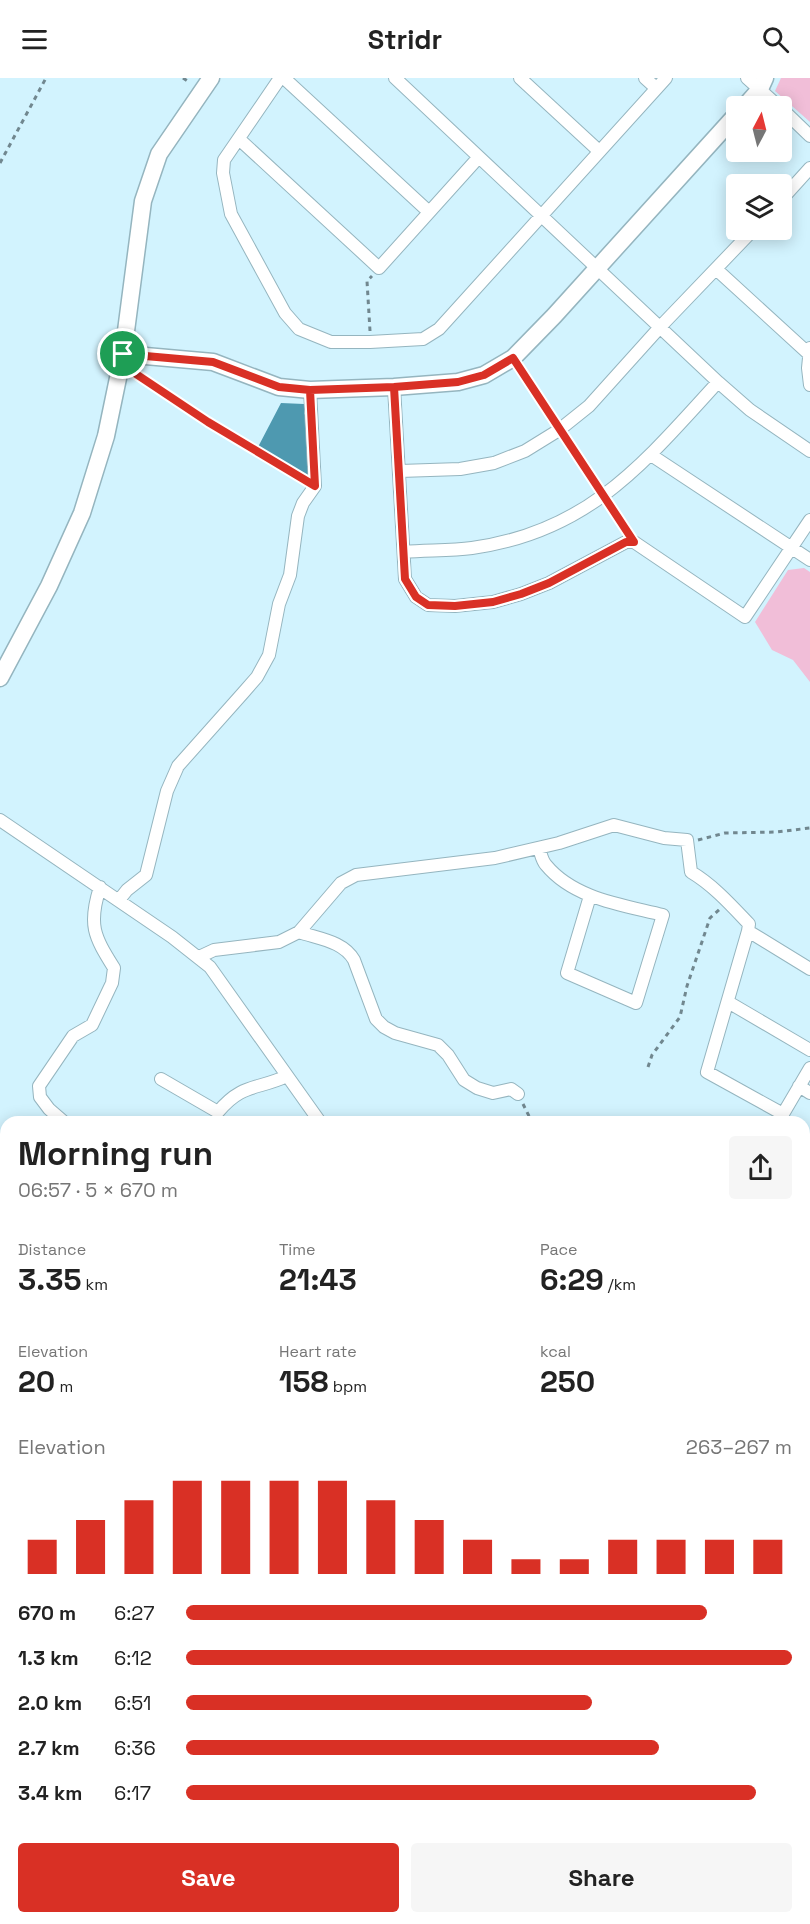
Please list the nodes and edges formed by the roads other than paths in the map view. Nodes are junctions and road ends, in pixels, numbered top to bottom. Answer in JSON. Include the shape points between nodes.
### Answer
{"nodes":[{"id":1,"x":211,"y":78,"type":"edge"},
{"id":2,"x":282,"y":78,"type":"edge"},
{"id":3,"x":395,"y":78,"type":"edge"},
{"id":4,"x":520,"y":78,"type":"edge"},
{"id":5,"x":645,"y":78,"type":"edge"},
{"id":6,"x":666,"y":78,"type":"edge"},
{"id":7,"x":747,"y":78,"type":"edge"},
{"id":8,"x":763,"y":84,"type":"edge"},
{"id":9,"x":656,"y":88,"type":"junction"},
{"id":10,"x":753,"y":96,"type":"edge"},
{"id":11,"x":792,"y":119,"type":"edge"},
{"id":12,"x":726,"y":126,"type":"edge"},
{"id":13,"x":810,"y":136,"type":"edge"},
{"id":14,"x":238,"y":139,"type":"junction"},
{"id":15,"x":599,"y":151,"type":"junction"},
{"id":16,"x":478,"y":158,"type":"junction"},
{"id":17,"x":810,"y":168,"type":"edge"},
{"id":18,"x":792,"y":188,"type":"edge"},
{"id":19,"x":429,"y":212,"type":"junction"},
{"id":20,"x":541,"y":215,"type":"junction"},
{"id":21,"x":744,"y":240,"type":"edge"},
{"id":22,"x":597,"y":267,"type":"junction"},
{"id":23,"x":717,"y":269,"type":"junction"},
{"id":24,"x":661,"y":327,"type":"junction"},
{"id":25,"x":809,"y":351,"type":"edge"},
{"id":26,"x":122,"y":359,"type":"junction"},
{"id":27,"x":718,"y":381,"type":"junction"},
{"id":28,"x":810,"y":385,"type":"edge"},
{"id":29,"x":394,"y":387,"type":"junction"},
{"id":30,"x":310,"y":390,"type":"junction"},
{"id":31,"x":810,"y":451,"type":"edge"},
{"id":32,"x":651,"y":455,"type":"junction"},
{"id":33,"x":400,"y":471,"type":"junction"},
{"id":34,"x":810,"y":520,"type":"edge"},
{"id":35,"x":791,"y":548,"type":"junction"},
{"id":36,"x":404,"y":552,"type":"junction"},
{"id":37,"x":810,"y":560,"type":"edge"},
{"id":38,"x":0,"y":678,"type":"edge"},
{"id":39,"x":0,"y":820,"type":"edge"},
{"id":40,"x":539,"y":848,"type":"junction"},
{"id":41,"x":100,"y":887,"type":"junction"},
{"id":42,"x":590,"y":896,"type":"junction"},
{"id":43,"x":119,"y":900,"type":"junction"},
{"id":44,"x":748,"y":931,"type":"junction"},
{"id":45,"x":299,"y":932,"type":"junction"},
{"id":46,"x":199,"y":957,"type":"junction"},
{"id":47,"x":810,"y":969,"type":"edge"},
{"id":48,"x":728,"y":1002,"type":"junction"},
{"id":49,"x":810,"y":1050,"type":"edge"},
{"id":50,"x":810,"y":1068,"type":"edge"},
{"id":51,"x":287,"y":1076,"type":"junction"},
{"id":52,"x":161,"y":1078,"type":"dead end"},
{"id":53,"x":805,"y":1089,"type":"edge"},
{"id":54,"x":518,"y":1094,"type":"road end"},
{"id":55,"x":57,"y":1116,"type":"edge"},
{"id":56,"x":316,"y":1116,"type":"edge"}],
"edges":[{"from":1,"to":26,"type":"street","via":[[159,154],[143,201]]},
{"from":2,"to":14,"type":"street"},
{"from":2,"to":19,"type":"street"},
{"from":3,"to":16,"type":"street"},
{"from":4,"to":15,"type":"street"},
{"from":5,"to":9,"type":"street"},
{"from":6,"to":9,"type":"street"},
{"from":7,"to":8,"type":"street"},
{"from":8,"to":10,"type":"street"},
{"from":9,"to":15,"type":"street"},
{"from":11,"to":13,"type":"street"},
{"from":12,"to":22,"type":"street"},
{"from":14,"to":19,"type":"street","via":[[379,268]]},
{"from":14,"to":20,"type":"street","via":[[224,160],[231,214],[285,313],[299,329],[331,342],[423,339],[439,330]]},
{"from":15,"to":20,"type":"street"},
{"from":16,"to":19,"type":"street"},
{"from":16,"to":20,"type":"street"},
{"from":17,"to":18,"type":"street"},
{"from":20,"to":22,"type":"street"},
{"from":21,"to":23,"type":"street"},
{"from":22,"to":24,"type":"street"},
{"from":22,"to":29,"type":"street","via":[[513,358],[484,375],[458,382]]},
{"from":23,"to":24,"type":"street"},
{"from":23,"to":25,"type":"street"},
{"from":24,"to":27,"type":"street"},
{"from":24,"to":33,"type":"street","via":[[589,406],[525,451],[460,470]]},
{"from":25,"to":28,"type":"street"},
{"from":26,"to":30,"type":"street","via":[[213,362],[279,387]]},
{"from":26,"to":38,"type":"street","via":[[106,436],[82,513]]},
{"from":27,"to":31,"type":"street","via":[[750,410]]},
{"from":27,"to":32,"type":"street"},
{"from":29,"to":30,"type":"street"},
{"from":29,"to":33,"type":"street"},
{"from":30,"to":43,"type":"street","via":[[315,486],[298,516],[290,575],[279,604],[269,655],[257,677],[178,766],[167,791],[146,875]]},
{"from":32,"to":35,"type":"street"},
{"from":32,"to":36,"type":"street","via":[[603,497],[566,520],[518,538],[472,548]]},
{"from":33,"to":36,"type":"street"},
{"from":34,"to":35,"type":"street"},
{"from":35,"to":36,"type":"street","via":[[745,617],[634,542],[626,542],[521,594],[455,606],[428,605],[416,597],[405,579]]},
{"from":35,"to":37,"type":"street"},
{"from":39,"to":41,"type":"street"},
{"from":40,"to":42,"type":"street","via":[[544,864]]},
{"from":40,"to":44,"type":"street","via":[[614,825],[687,840],[691,872],[728,902],[748,924]]},
{"from":40,"to":45,"type":"street","via":[[495,858],[356,875],[341,883]]},
{"from":41,"to":43,"type":"street"},
{"from":41,"to":55,"type":"street","via":[[93,924],[98,942],[114,968],[112,983],[92,1025],[74,1036],[39,1086],[40,1097]]},
{"from":42,"to":42,"type":"street","via":[[663,915],[636,1003],[567,973]]},
{"from":43,"to":46,"type":"street"},
{"from":44,"to":47,"type":"street"},
{"from":44,"to":48,"type":"street"},
{"from":45,"to":46,"type":"street","via":[[279,942],[214,950]]},
{"from":45,"to":54,"type":"street","via":[[329,940],[350,952],[376,1019],[384,1027],[438,1045],[464,1080],[477,1088],[493,1093],[511,1089]]},
{"from":46,"to":51,"type":"street"},
{"from":48,"to":49,"type":"street"},
{"from":48,"to":53,"type":"street","via":[[707,1072],[783,1114]]},
{"from":50,"to":53,"type":"street"},
{"from":51,"to":52,"type":"street","via":[[243,1090],[218,1112]]},
{"from":51,"to":56,"type":"street"}]}
